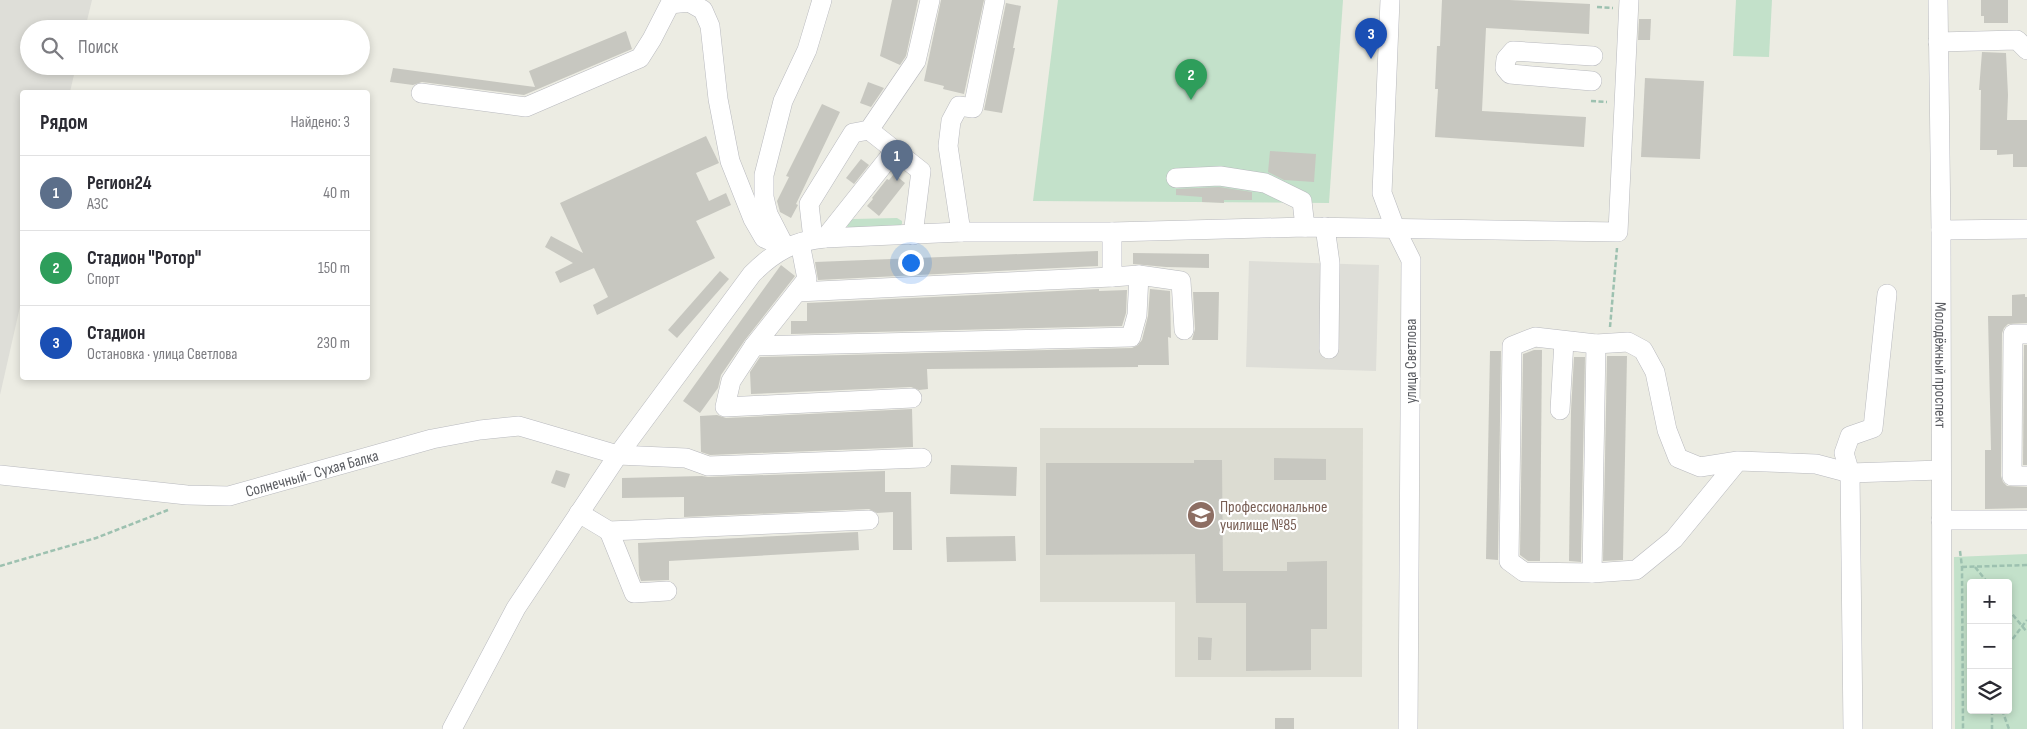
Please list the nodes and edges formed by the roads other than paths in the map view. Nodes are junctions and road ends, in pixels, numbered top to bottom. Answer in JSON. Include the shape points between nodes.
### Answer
{"nodes":[{"id":1,"x":822,"y":0,"type":"edge"},
{"id":2,"x":930,"y":0,"type":"edge"},
{"id":3,"x":995,"y":0,"type":"edge"},
{"id":4,"x":1390,"y":0,"type":"edge"},
{"id":5,"x":1629,"y":0,"type":"edge"},
{"id":6,"x":1938,"y":0,"type":"edge"},
{"id":7,"x":1938,"y":42,"type":"junction"},
{"id":8,"x":2027,"y":50,"type":"edge"},
{"id":9,"x":1593,"y":56,"type":"dead end"},
{"id":10,"x":1592,"y":81,"type":"dead end"},
{"id":11,"x":421,"y":93,"type":"dead end"},
{"id":12,"x":869,"y":130,"type":"junction"},
{"id":13,"x":895,"y":150,"type":"junction"},
{"id":14,"x":1176,"y":178,"type":"dead end"},
{"id":15,"x":1306,"y":227,"type":"junction"},
{"id":16,"x":1325,"y":227,"type":"junction"},
{"id":17,"x":1395,"y":228,"type":"junction"},
{"id":18,"x":2027,"y":229,"type":"edge"},
{"id":19,"x":1941,"y":230,"type":"junction"},
{"id":20,"x":961,"y":232,"type":"junction"},
{"id":21,"x":1112,"y":232,"type":"junction"},
{"id":22,"x":913,"y":234,"type":"junction"},
{"id":23,"x":806,"y":242,"type":"junction"},
{"id":24,"x":1139,"y":275,"type":"junction"},
{"id":25,"x":1112,"y":278,"type":"junction"},
{"id":26,"x":797,"y":292,"type":"junction"},
{"id":27,"x":1887,"y":294,"type":"dead end"},
{"id":28,"x":1184,"y":330,"type":"dead end"},
{"id":29,"x":2027,"y":334,"type":"edge"},
{"id":30,"x":1564,"y":341,"type":"junction"},
{"id":31,"x":1602,"y":344,"type":"junction"},
{"id":32,"x":754,"y":346,"type":"junction"},
{"id":33,"x":1329,"y":349,"type":"dead end"},
{"id":34,"x":912,"y":398,"type":"dead end"},
{"id":35,"x":1560,"y":410,"type":"dead end"},
{"id":36,"x":618,"y":455,"type":"junction"},
{"id":37,"x":922,"y":458,"type":"dead end"},
{"id":38,"x":1738,"y":462,"type":"junction"},
{"id":39,"x":1941,"y":470,"type":"junction"},
{"id":40,"x":1850,"y":473,"type":"junction"},
{"id":41,"x":0,"y":475,"type":"edge"},
{"id":42,"x":2027,"y":476,"type":"edge"},
{"id":43,"x":579,"y":513,"type":"junction"},
{"id":44,"x":869,"y":520,"type":"dead end"},
{"id":45,"x":1942,"y":520,"type":"junction"},
{"id":46,"x":2027,"y":520,"type":"edge"},
{"id":47,"x":609,"y":531,"type":"junction"},
{"id":48,"x":1592,"y":573,"type":"junction"},
{"id":49,"x":667,"y":591,"type":"dead end"},
{"id":50,"x":452,"y":729,"type":"edge"},
{"id":51,"x":1408,"y":729,"type":"edge"},
{"id":52,"x":1853,"y":729,"type":"edge"},
{"id":53,"x":1942,"y":729,"type":"edge"}],
"edges":[{"from":1,"to":23,"type":"street","via":[[807,50],[783,100],[764,175],[768,214]]},
{"from":2,"to":12,"type":"street","via":[[916,61]]},
{"from":3,"to":20,"type":"street","via":[[973,108],[959,106],[951,121],[948,146]]},
{"from":4,"to":17,"type":"street","name":"улица Светлова","via":[[1382,193]]},
{"from":5,"to":17,"type":"street","via":[[1618,232]]},
{"from":6,"to":7,"type":"street","name":"Молодёжный проспект"},
{"from":7,"to":8,"type":"street","via":[[2017,40]]},
{"from":7,"to":19,"type":"street","name":"Молодёжный проспект"},
{"from":9,"to":10,"type":"street","via":[[1514,51],[1506,59],[1505,68],[1510,74]]},
{"from":11,"to":23,"type":"street","via":[[526,107],[640,58],[670,4],[689,2],[703,10],[710,26],[718,99],[730,161],[754,218],[764,238]]},
{"from":12,"to":13,"type":"street"},
{"from":12,"to":23,"type":"street","via":[[853,133],[809,204]]},
{"from":13,"to":22,"type":"street","via":[[921,171]]},
{"from":13,"to":23,"type":"street"},
{"from":14,"to":15,"type":"street","via":[[1220,176],[1265,183],[1302,201]]},
{"from":15,"to":16,"type":"street"},
{"from":15,"to":21,"type":"street"},
{"from":16,"to":17,"type":"street"},
{"from":16,"to":33,"type":"street","via":[[1330,263]]},
{"from":17,"to":51,"type":"street","name":"улица Светлова","via":[[1411,260]]},
{"from":18,"to":19,"type":"street"},
{"from":19,"to":39,"type":"street","name":"Молодёжный проспект"},
{"from":20,"to":21,"type":"street"},
{"from":20,"to":22,"type":"street"},
{"from":21,"to":25,"type":"street"},
{"from":22,"to":23,"type":"street"},
{"from":23,"to":26,"type":"street","via":[[806,279]]},
{"from":23,"to":36,"type":"street","via":[[766,260],[752,274]]},
{"from":24,"to":25,"type":"street"},
{"from":24,"to":28,"type":"street","via":[[1181,281]]},
{"from":24,"to":32,"type":"street","via":[[1137,315],[1131,337]]},
{"from":25,"to":26,"type":"street"},
{"from":26,"to":32,"type":"street"},
{"from":27,"to":40,"type":"street","via":[[1873,428],[1850,436],[1844,453]]},
{"from":29,"to":42,"type":"street","via":[[2013,334],[2012,476]]},
{"from":30,"to":31,"type":"street"},
{"from":30,"to":35,"type":"street"},
{"from":30,"to":48,"type":"street","via":[[1535,337],[1512,346],[1510,561],[1524,572]]},
{"from":31,"to":38,"type":"street","via":[[1628,342],[1643,350],[1655,372],[1667,430],[1678,458],[1700,467]]},
{"from":31,"to":48,"type":"street"},
{"from":32,"to":34,"type":"street","via":[[731,381],[725,407]]},
{"from":36,"to":37,"type":"street","name":"Солнечный- Сухая Балка","via":[[686,458],[708,466]]},
{"from":36,"to":41,"type":"street","name":"Солнечный- Сухая Балка","via":[[519,426],[432,439],[229,496],[186,495]]},
{"from":36,"to":43,"type":"street"},
{"from":38,"to":40,"type":"street","via":[[1816,464]]},
{"from":38,"to":48,"type":"street","via":[[1674,539],[1636,570]]},
{"from":39,"to":40,"type":"street"},
{"from":39,"to":45,"type":"street","name":"Молодёжный проспект"},
{"from":40,"to":52,"type":"street"},
{"from":43,"to":47,"type":"street"},
{"from":43,"to":50,"type":"street","via":[[516,608]]},
{"from":44,"to":47,"type":"street"},
{"from":45,"to":46,"type":"street"},
{"from":45,"to":53,"type":"street","name":"Молодёжный проспект"},
{"from":47,"to":49,"type":"street","via":[[634,593]]}]}
